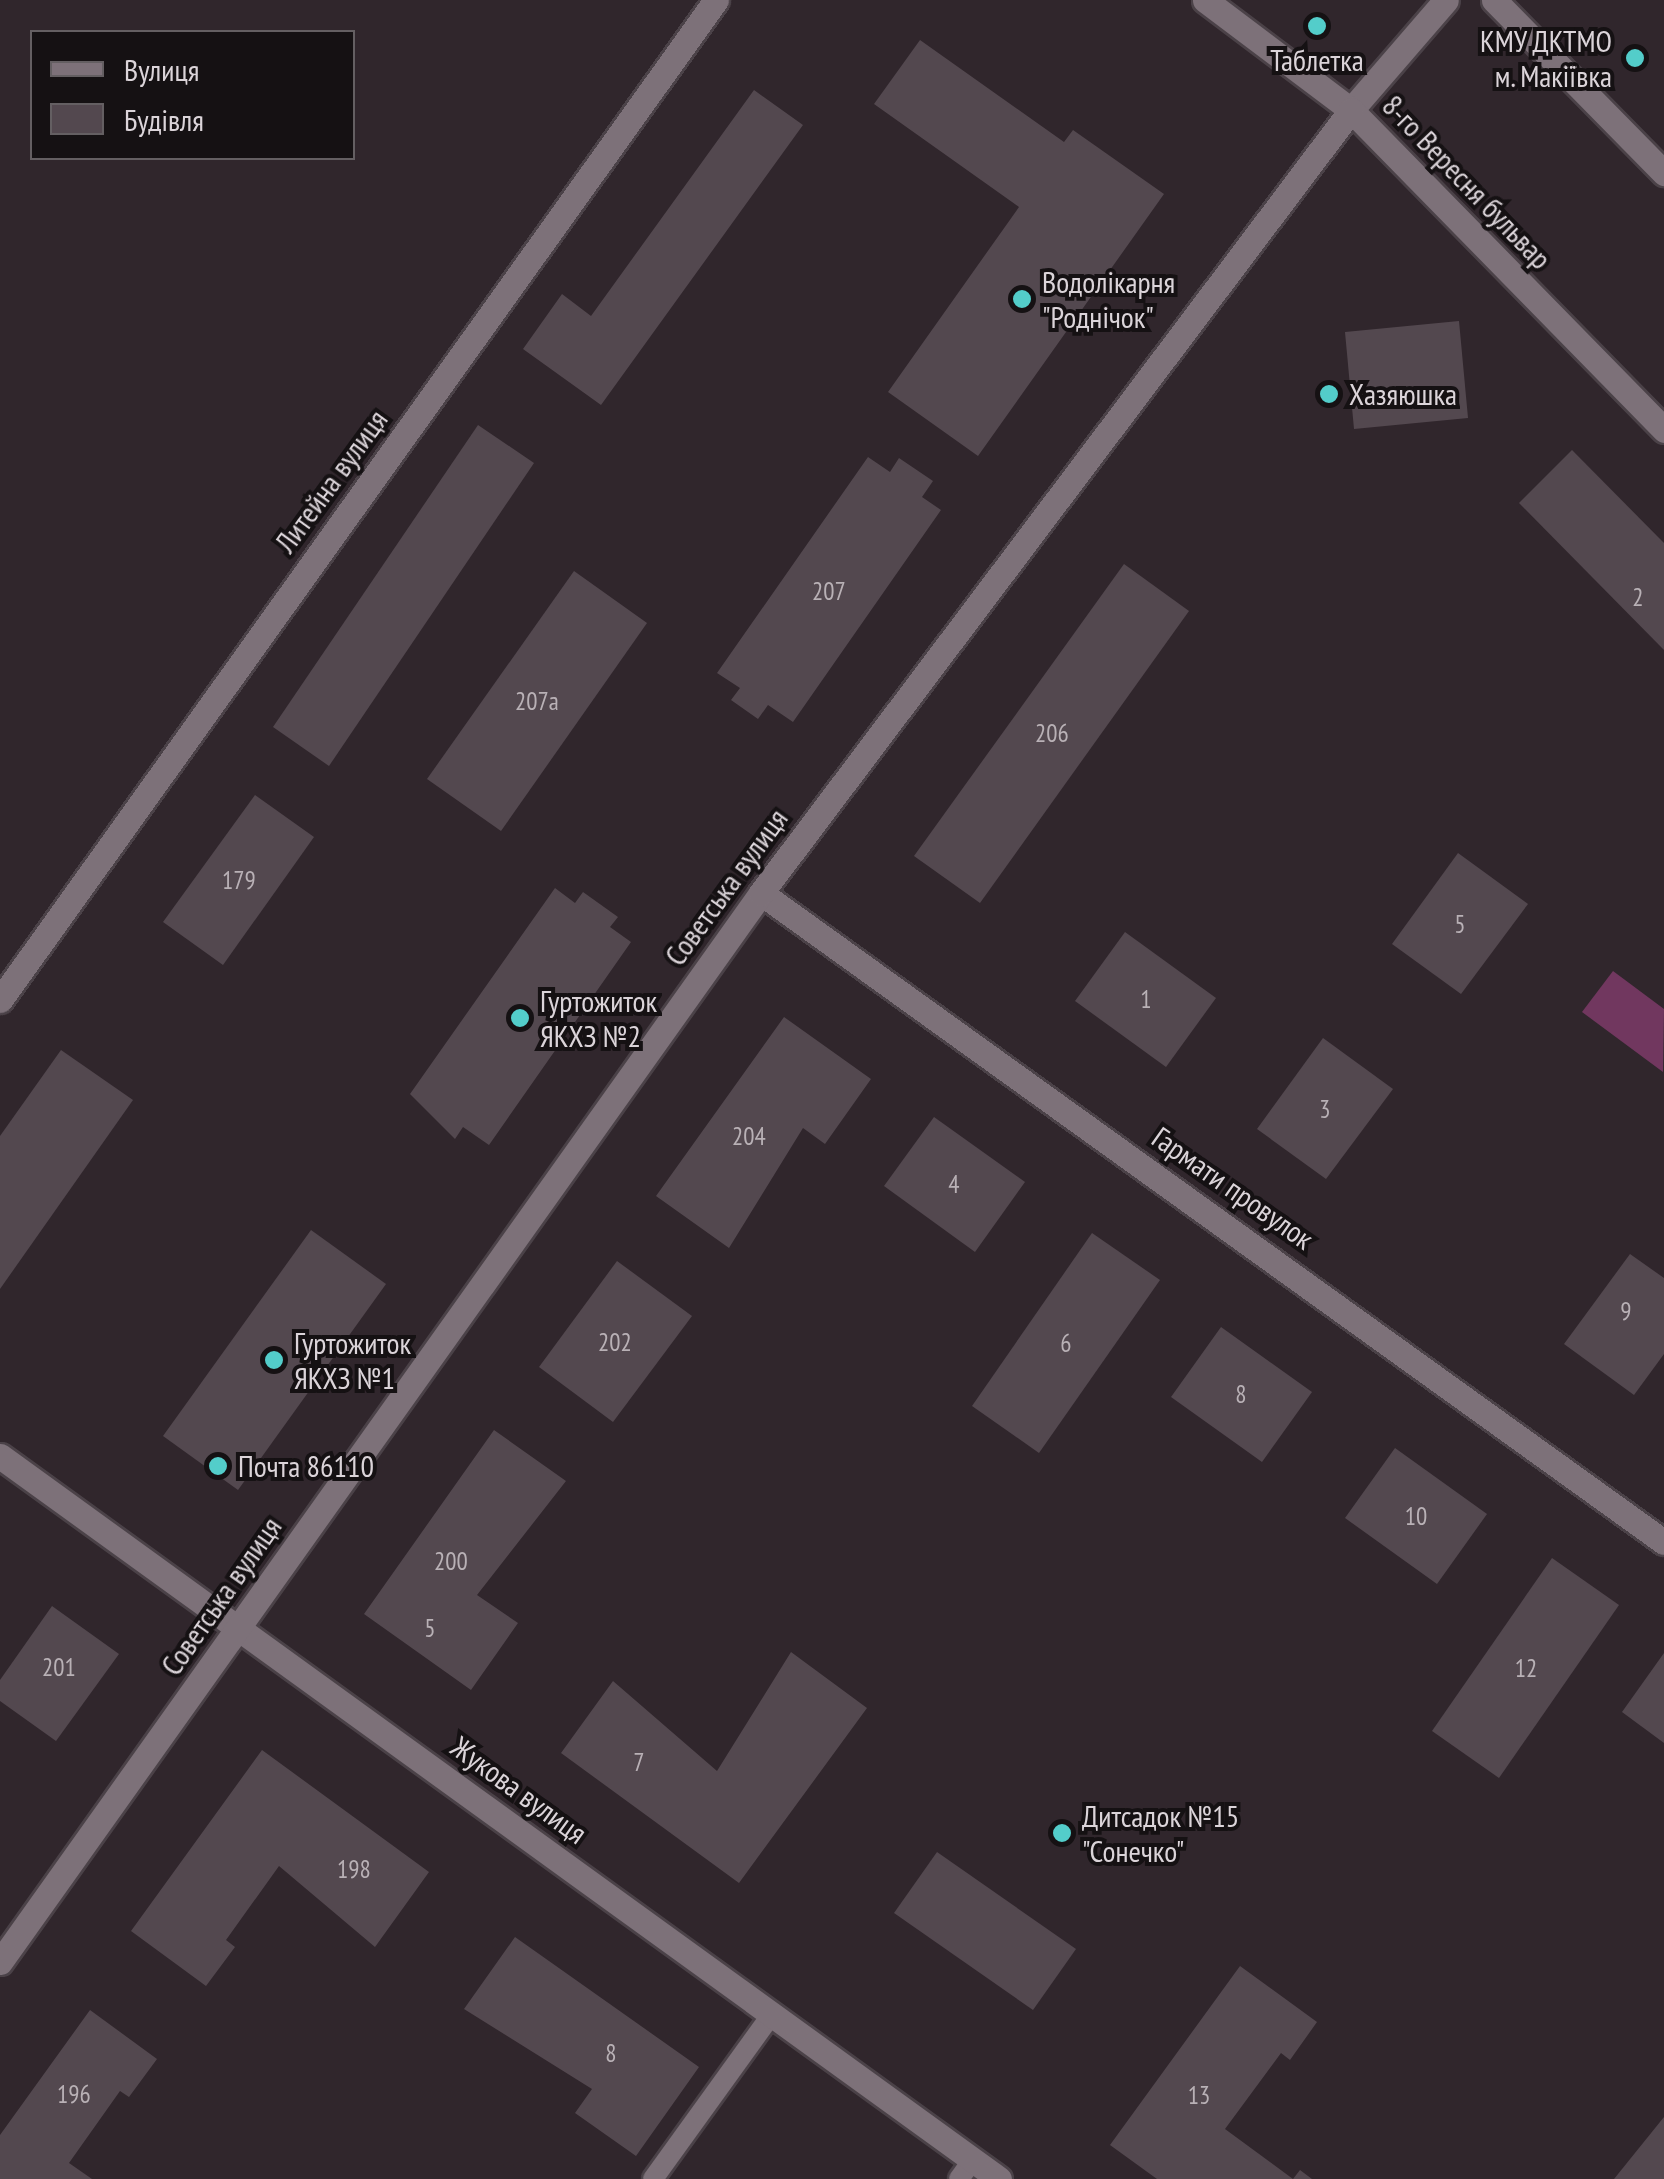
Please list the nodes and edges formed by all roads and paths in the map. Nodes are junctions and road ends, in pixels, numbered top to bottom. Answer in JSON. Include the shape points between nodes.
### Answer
{"nodes":[{"id":1,"x":716,"y":0,"type":"edge"},
{"id":2,"x":1205,"y":0,"type":"edge"},
{"id":3,"x":1446,"y":0,"type":"edge"},
{"id":4,"x":1494,"y":0,"type":"edge"},
{"id":5,"x":1351,"y":110,"type":"junction"},
{"id":6,"x":1664,"y":173,"type":"edge"},
{"id":7,"x":1664,"y":430,"type":"edge"},
{"id":8,"x":761,"y":893,"type":"junction"},
{"id":9,"x":0,"y":1000,"type":"edge"},
{"id":10,"x":0,"y":1456,"type":"edge"},
{"id":11,"x":1664,"y":1542,"type":"edge"},
{"id":12,"x":239,"y":1626,"type":"junction"},
{"id":13,"x":0,"y":1962,"type":"edge"},
{"id":14,"x":772,"y":2014,"type":"junction"},
{"id":15,"x":966,"y":2170,"type":"edge"},
{"id":16,"x":652,"y":2179,"type":"edge"},
{"id":17,"x":999,"y":2179,"type":"edge"}],
"edges":[{"from":1,"to":9,"type":"street","name":"Литейна вулиця"},
{"from":2,"to":5,"type":"street","name":"8-го Вересня бульвар"},
{"from":3,"to":5,"type":"street","name":"Советська вулиця"},
{"from":4,"to":6,"type":"street"},
{"from":5,"to":7,"type":"street","name":"8-го Вересня бульвар"},
{"from":5,"to":8,"type":"street","name":"Советська вулиця"},
{"from":8,"to":11,"type":"street","name":"Гармати провулок"},
{"from":8,"to":12,"type":"street","name":"Советська вулиця"},
{"from":10,"to":12,"type":"street","name":"Жукова вулиця"},
{"from":12,"to":13,"type":"street","name":"Советська вулиця"},
{"from":12,"to":14,"type":"street","name":"Жукова вулиця"},
{"from":14,"to":15,"type":"street","name":"Жукова вулиця"},
{"from":14,"to":16,"type":"lane"},
{"from":15,"to":17,"type":"street","name":"Жукова вулиця"}]}
